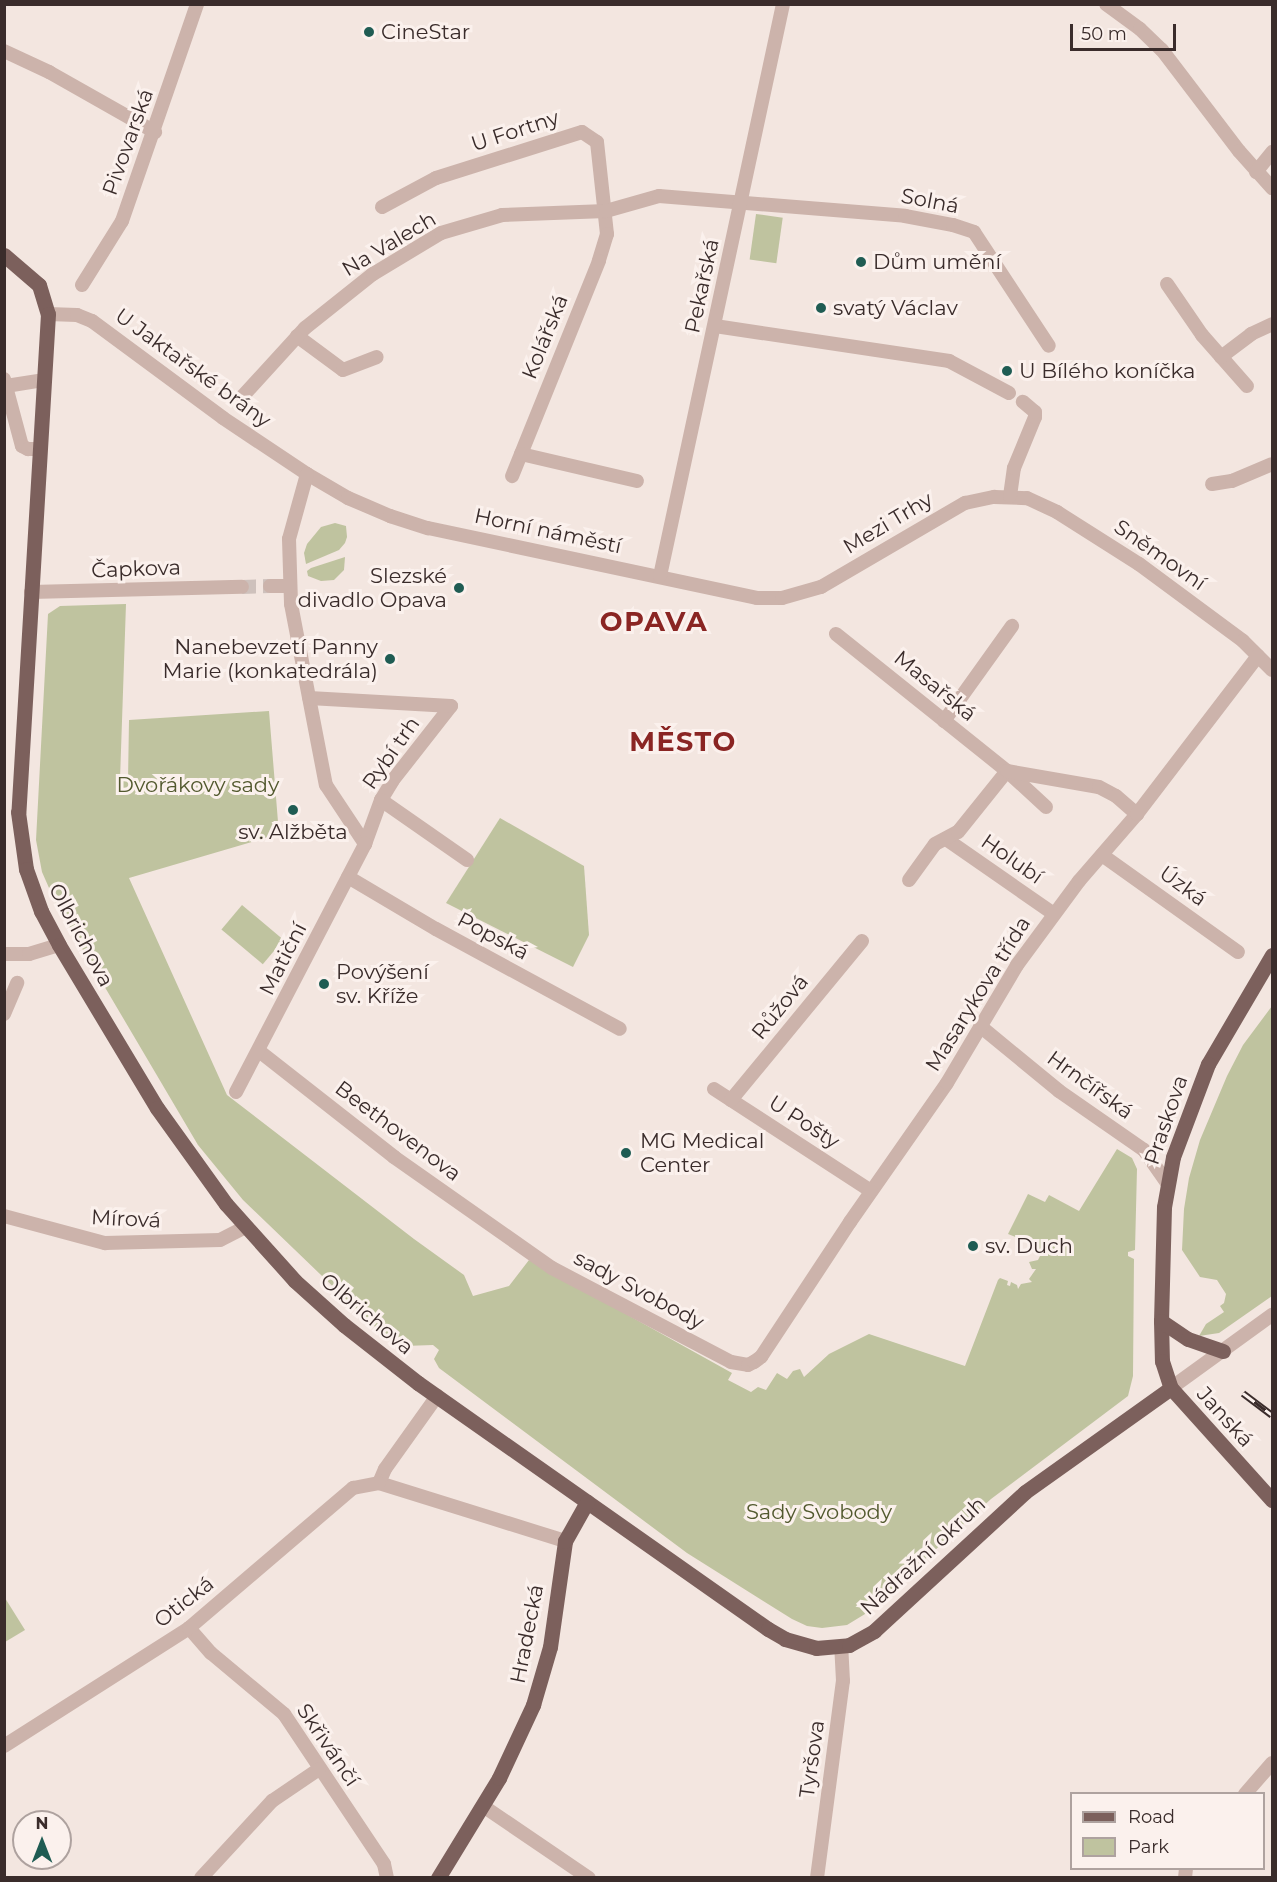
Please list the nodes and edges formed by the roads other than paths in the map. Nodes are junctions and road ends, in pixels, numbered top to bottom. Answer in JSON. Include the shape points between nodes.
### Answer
{"nodes":[{"id":1,"x":197,"y":4,"type":"edge"},
{"id":2,"x":783,"y":4,"type":"edge"},
{"id":3,"x":1106,"y":4,"type":"edge"},
{"id":4,"x":4,"y":51,"type":"edge"},
{"id":5,"x":155,"y":132,"type":"junction"},
{"id":6,"x":1272,"y":152,"type":"edge"},
{"id":7,"x":1256,"y":172,"type":"junction"},
{"id":8,"x":1272,"y":188,"type":"edge"},
{"id":9,"x":741,"y":204,"type":"junction"},
{"id":10,"x":382,"y":207,"type":"dead end"},
{"id":11,"x":606,"y":211,"type":"junction"},
{"id":12,"x":4,"y":255,"type":"edge"},
{"id":13,"x":1167,"y":284,"type":"dead end"},
{"id":14,"x":82,"y":285,"type":"dead end"},
{"id":15,"x":48,"y":314,"type":"junction"},
{"id":16,"x":1272,"y":324,"type":"edge"},
{"id":17,"x":715,"y":326,"type":"junction"},
{"id":18,"x":297,"y":336,"type":"junction"},
{"id":19,"x":1049,"y":346,"type":"dead end"},
{"id":20,"x":377,"y":357,"type":"dead end"},
{"id":21,"x":1221,"y":357,"type":"junction"},
{"id":22,"x":45,"y":380,"type":"junction"},
{"id":23,"x":5,"y":383,"type":"edge"},
{"id":24,"x":1246,"y":386,"type":"dead end"},
{"id":25,"x":1009,"y":393,"type":"dead end"},
{"id":26,"x":241,"y":398,"type":"dead end"},
{"id":27,"x":1023,"y":402,"type":"dead end"},
{"id":28,"x":39,"y":449,"type":"junction"},
{"id":29,"x":521,"y":454,"type":"junction"},
{"id":30,"x":1272,"y":464,"type":"edge"},
{"id":31,"x":307,"y":474,"type":"junction"},
{"id":32,"x":512,"y":476,"type":"dead end"},
{"id":33,"x":637,"y":481,"type":"dead end"},
{"id":34,"x":1212,"y":484,"type":"dead end"},
{"id":35,"x":1010,"y":496,"type":"junction"},
{"id":36,"x":660,"y":576,"type":"junction"},
{"id":37,"x":270,"y":586,"type":"tunnel mouth"},
{"id":38,"x":289,"y":586,"type":"junction"},
{"id":39,"x":242,"y":587,"type":"tunnel mouth"},
{"id":40,"x":31,"y":592,"type":"junction"},
{"id":41,"x":790,"y":597,"type":"joint"},
{"id":42,"x":1012,"y":626,"type":"dead end"},
{"id":43,"x":836,"y":634,"type":"dead end"},
{"id":44,"x":1258,"y":656,"type":"junction"},
{"id":45,"x":1272,"y":670,"type":"edge"},
{"id":46,"x":309,"y":698,"type":"junction"},
{"id":47,"x":944,"y":721,"type":"junction"},
{"id":48,"x":1007,"y":771,"type":"junction"},
{"id":49,"x":381,"y":800,"type":"junction"},
{"id":50,"x":1046,"y":807,"type":"dead end"},
{"id":51,"x":1137,"y":814,"type":"junction"},
{"id":52,"x":946,"y":838,"type":"junction"},
{"id":53,"x":365,"y":844,"type":"junction"},
{"id":54,"x":1102,"y":855,"type":"junction"},
{"id":55,"x":466,"y":860,"type":"dead end"},
{"id":56,"x":348,"y":877,"type":"junction"},
{"id":57,"x":909,"y":880,"type":"dead end"},
{"id":58,"x":1054,"y":914,"type":"junction"},
{"id":59,"x":862,"y":941,"type":"dead end"},
{"id":60,"x":59,"y":945,"type":"junction"},
{"id":61,"x":1238,"y":952,"type":"dead end"},
{"id":62,"x":4,"y":954,"type":"edge"},
{"id":63,"x":1272,"y":955,"type":"edge"},
{"id":64,"x":17,"y":983,"type":"dead end"},
{"id":65,"x":4,"y":1014,"type":"edge"},
{"id":66,"x":980,"y":1026,"type":"junction"},
{"id":67,"x":620,"y":1029,"type":"dead end"},
{"id":68,"x":259,"y":1051,"type":"junction"},
{"id":69,"x":714,"y":1089,"type":"dead end"},
{"id":70,"x":236,"y":1092,"type":"dead end"},
{"id":71,"x":731,"y":1100,"type":"junction"},
{"id":72,"x":1167,"y":1183,"type":"junction"},
{"id":73,"x":871,"y":1191,"type":"junction"},
{"id":74,"x":4,"y":1216,"type":"edge"},
{"id":75,"x":245,"y":1227,"type":"junction"},
{"id":76,"x":515,"y":1241,"type":"joint"},
{"id":77,"x":1272,"y":1316,"type":"edge"},
{"id":78,"x":1161,"y":1321,"type":"junction"},
{"id":79,"x":1223,"y":1351,"type":"junction"},
{"id":80,"x":748,"y":1365,"type":"joint"},
{"id":81,"x":1171,"y":1388,"type":"junction"},
{"id":82,"x":437,"y":1396,"type":"junction"},
{"id":83,"x":379,"y":1483,"type":"junction"},
{"id":84,"x":1272,"y":1500,"type":"edge"},
{"id":85,"x":587,"y":1502,"type":"junction"},
{"id":86,"x":565,"y":1541,"type":"junction"},
{"id":87,"x":189,"y":1628,"type":"junction"},
{"id":88,"x":841,"y":1647,"type":"junction"},
{"id":89,"x":4,"y":1746,"type":"edge"},
{"id":90,"x":1272,"y":1763,"type":"edge"},
{"id":91,"x":319,"y":1769,"type":"junction"},
{"id":92,"x":1247,"y":1792,"type":"edge"},
{"id":93,"x":483,"y":1806,"type":"junction"},
{"id":94,"x":201,"y":1878,"type":"edge"},
{"id":95,"x":387,"y":1878,"type":"edge"},
{"id":96,"x":438,"y":1878,"type":"edge"},
{"id":97,"x":589,"y":1878,"type":"edge"},
{"id":98,"x":817,"y":1878,"type":"edge"}],
"edges":[{"from":1,"to":5,"type":"street","name":"Pivovarská"},
{"from":2,"to":9,"type":"street","name":"Pekařská"},
{"from":3,"to":7,"type":"street","via":[[1162,50]]},
{"from":4,"to":5,"type":"street"},
{"from":5,"to":14,"type":"street","name":"Pivovarská","via":[[122,221]]},
{"from":6,"to":7,"type":"street"},
{"from":7,"to":8,"type":"street"},
{"from":9,"to":11,"type":"street","name":"Na Valech","via":[[659,196]]},
{"from":9,"to":17,"type":"street","name":"Pekařská"},
{"from":9,"to":19,"type":"street","name":"Solná","via":[[904,216],[974,232]]},
{"from":10,"to":11,"type":"street","name":"U Fortny","via":[[436,178],[582,132],[597,142]]},
{"from":11,"to":18,"type":"street","name":"Na Valech","via":[[502,215],[441,233],[373,274]]},
{"from":11,"to":29,"type":"street","name":"Kolářská","via":[[607,234],[599,261]]},
{"from":12,"to":15,"type":"main road","name":"Olbrichova","via":[[39,285]]},
{"from":13,"to":21,"type":"street"},
{"from":15,"to":22,"type":"main road","name":"Olbrichova"},
{"from":15,"to":31,"type":"street","name":"U Jaktařské brány","via":[[77,315],[92,321],[223,418]]},
{"from":16,"to":21,"type":"street","via":[[1251,334]]},
{"from":17,"to":25,"type":"street","via":[[949,361]]},
{"from":17,"to":36,"type":"street","name":"Pekařská"},
{"from":18,"to":20,"type":"street","via":[[343,370]]},
{"from":18,"to":26,"type":"street","name":"Na Valech"},
{"from":21,"to":24,"type":"street"},
{"from":22,"to":23,"type":"street"},
{"from":22,"to":28,"type":"main road","name":"Olbrichova"},
{"from":23,"to":28,"type":"street","via":[[22,446]]},
{"from":27,"to":35,"type":"street","via":[[1035,412],[1035,417],[1014,468]]},
{"from":28,"to":40,"type":"main road","name":"Olbrichova"},
{"from":29,"to":32,"type":"street","name":"Kolářská"},
{"from":29,"to":33,"type":"street"},
{"from":30,"to":34,"type":"street","via":[[1232,481]]},
{"from":31,"to":36,"type":"street","name":"Horní náměstí","via":[[348,498],[428,528]]},
{"from":31,"to":38,"type":"street","name":"Rybí trh","via":[[289,539]]},
{"from":35,"to":41,"type":"street","name":"Mezi Trhy","via":[[980,499],[949,510],[821,587]]},
{"from":35,"to":44,"type":"street","name":"Sněmovní","via":[[1039,502],[1139,564]]},
{"from":36,"to":41,"type":"street","name":"Horní náměstí","via":[[757,598]]},
{"from":37,"to":38,"type":"street"},
{"from":38,"to":46,"type":"street","name":"Rybí trh"},
{"from":39,"to":40,"type":"street","name":"Čapkova"},
{"from":40,"to":60,"type":"main road","name":"Olbrichova","via":[[19,830],[33,891]]},
{"from":42,"to":47,"type":"street"},
{"from":43,"to":47,"type":"street","name":"Masařská"},
{"from":44,"to":45,"type":"street","name":"Sněmovní"},
{"from":44,"to":51,"type":"street","name":"Masarykova třída"},
{"from":46,"to":49,"type":"street","name":"Rybí trh","via":[[451,706]]},
{"from":46,"to":53,"type":"street","name":"Rybí trh","via":[[326,785]]},
{"from":47,"to":48,"type":"street","name":"Masařská"},
{"from":48,"to":50,"type":"street","name":"Masařská"},
{"from":48,"to":51,"type":"street","name":"Masařská","via":[[1099,787]]},
{"from":48,"to":52,"type":"street","via":[[958,832]]},
{"from":49,"to":53,"type":"street","name":"Rybí trh"},
{"from":49,"to":55,"type":"street"},
{"from":51,"to":54,"type":"street","name":"Masarykova třída"},
{"from":52,"to":57,"type":"street","via":[[935,844]]},
{"from":52,"to":58,"type":"street","name":"Holubí"},
{"from":53,"to":56,"type":"street","name":"Matiční"},
{"from":54,"to":58,"type":"street","name":"Masarykova třída"},
{"from":54,"to":61,"type":"street","name":"Úzká"},
{"from":56,"to":67,"type":"street","name":"Popská"},
{"from":56,"to":68,"type":"street","name":"Matiční"},
{"from":58,"to":66,"type":"street","name":"Masarykova třída"},
{"from":59,"to":71,"type":"street","name":"Růžová"},
{"from":60,"to":62,"type":"street","via":[[29,954]]},
{"from":60,"to":75,"type":"main road","name":"Olbrichova","via":[[157,1108]]},
{"from":63,"to":72,"type":"main road","name":"Praskova","via":[[1208,1064],[1180,1133]]},
{"from":64,"to":65,"type":"street"},
{"from":66,"to":72,"type":"street","name":"Hrnčířská","via":[[1059,1091],[1144,1150]]},
{"from":66,"to":73,"type":"street","name":"Masarykova třída","via":[[947,1083]]},
{"from":68,"to":70,"type":"street","name":"Matiční"},
{"from":68,"to":76,"type":"street","name":"Beethovenova","via":[[394,1157]]},
{"from":69,"to":71,"type":"street","name":"U Pošty"},
{"from":71,"to":73,"type":"street","name":"U Pošty"},
{"from":72,"to":78,"type":"main road","name":"Praskova"},
{"from":73,"to":80,"type":"street","name":"Masarykova třída","via":[[761,1357]]},
{"from":74,"to":75,"type":"street","name":"Mírová","via":[[105,1242],[220,1240]]},
{"from":75,"to":82,"type":"main road","name":"Olbrichova","via":[[320,1304]]},
{"from":76,"to":80,"type":"street","name":"sady Svobody","via":[[552,1268],[610,1299],[731,1362]]},
{"from":77,"to":79,"type":"street","name":"Nádražní okruh"},
{"from":78,"to":79,"type":"main road","via":[[1188,1339]]},
{"from":78,"to":81,"type":"main road","name":"Praskova","via":[[1162,1361]]},
{"from":79,"to":81,"type":"street","name":"Nádražní okruh"},
{"from":81,"to":84,"type":"main road","name":"Janská"},
{"from":81,"to":88,"type":"main road","name":"Nádražní okruh","via":[[1020,1496],[874,1631]]},
{"from":82,"to":83,"type":"street"},
{"from":82,"to":85,"type":"main road","name":"Nádražní okruh"},
{"from":83,"to":86,"type":"street"},
{"from":83,"to":87,"type":"street","name":"Otická","via":[[353,1488]]},
{"from":85,"to":86,"type":"main road","name":"Hradecká"},
{"from":85,"to":88,"type":"main road","name":"Nádražní okruh","via":[[785,1639],[816,1648]]},
{"from":86,"to":93,"type":"main road","name":"Hradecká","via":[[543,1674],[510,1758]]},
{"from":87,"to":89,"type":"street","name":"Otická"},
{"from":87,"to":91,"type":"street","name":"Skřivánčí","via":[[211,1653],[284,1714]]},
{"from":88,"to":98,"type":"street","name":"Tyršova","via":[[843,1681]]},
{"from":90,"to":92,"type":"street"},
{"from":91,"to":94,"type":"street","via":[[272,1801]]},
{"from":91,"to":95,"type":"street","name":"Skřivánčí","via":[[384,1863]]},
{"from":93,"to":96,"type":"main road","name":"Hradecká"},
{"from":93,"to":97,"type":"street"}]}
